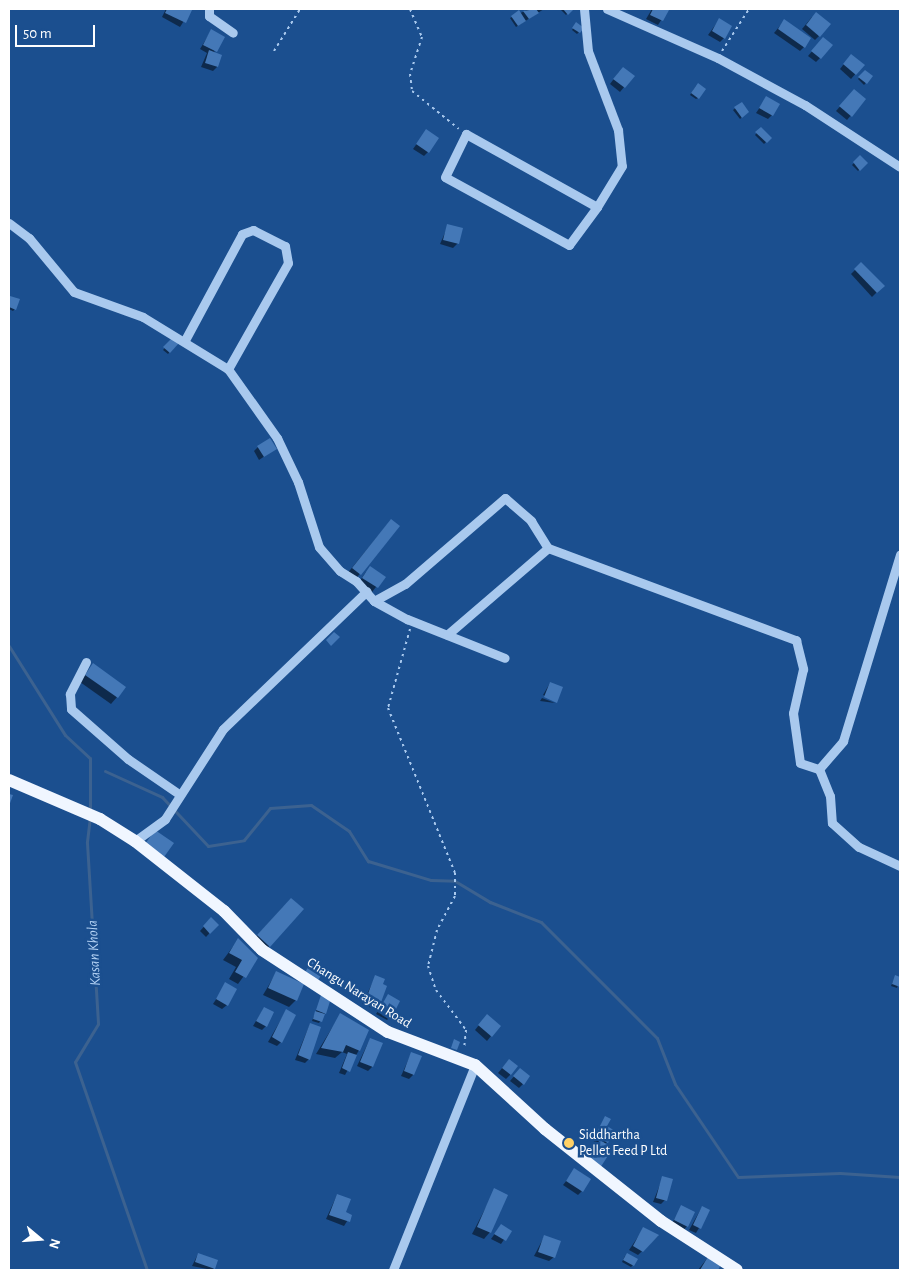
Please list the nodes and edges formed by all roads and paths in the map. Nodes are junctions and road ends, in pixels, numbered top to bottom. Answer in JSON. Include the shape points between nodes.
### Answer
{"nodes":[{"id":1,"x":209,"y":9,"type":"edge"},
{"id":2,"x":300,"y":9,"type":"edge"},
{"id":3,"x":410,"y":9,"type":"edge"},
{"id":4,"x":584,"y":9,"type":"edge"},
{"id":5,"x":607,"y":9,"type":"edge"},
{"id":6,"x":750,"y":9,"type":"edge"},
{"id":7,"x":233,"y":33,"type":"dead end"},
{"id":8,"x":274,"y":51,"type":"dead end"},
{"id":9,"x":718,"y":58,"type":"junction"},
{"id":10,"x":466,"y":134,"type":"junction"},
{"id":11,"x":900,"y":167,"type":"edge"},
{"id":12,"x":596,"y":207,"type":"junction"},
{"id":13,"x":9,"y":223,"type":"edge"},
{"id":14,"x":185,"y":340,"type":"junction"},
{"id":15,"x":228,"y":369,"type":"junction"},
{"id":16,"x":548,"y":548,"type":"junction"},
{"id":17,"x":900,"y":555,"type":"edge"},
{"id":18,"x":367,"y":591,"type":"junction"},
{"id":19,"x":374,"y":601,"type":"junction"},
{"id":20,"x":412,"y":622,"type":"junction"},
{"id":21,"x":447,"y":635,"type":"junction"},
{"id":22,"x":505,"y":658,"type":"dead end"},
{"id":23,"x":86,"y":662,"type":"dead end"},
{"id":24,"x":819,"y":769,"type":"junction"},
{"id":25,"x":9,"y":780,"type":"edge"},
{"id":26,"x":179,"y":794,"type":"junction"},
{"id":27,"x":135,"y":841,"type":"junction"},
{"id":28,"x":900,"y":866,"type":"edge"},
{"id":29,"x":462,"y":1058,"type":"junction"},
{"id":30,"x":474,"y":1065,"type":"junction"},
{"id":31,"x":392,"y":1270,"type":"edge"},
{"id":32,"x":737,"y":1270,"type":"edge"}],
"edges":[{"from":1,"to":7,"type":"street","via":[[209,16]]},
{"from":2,"to":8,"type":"path"},
{"from":3,"to":10,"type":"path","via":[[422,37],[410,74],[412,91]]},
{"from":4,"to":12,"type":"street","via":[[588,51],[618,130],[622,166]]},
{"from":5,"to":9,"type":"street"},
{"from":6,"to":9,"type":"path"},
{"from":9,"to":11,"type":"street","via":[[805,105]]},
{"from":10,"to":12,"type":"street"},
{"from":10,"to":12,"type":"street","via":[[445,177],[569,245]]},
{"from":13,"to":14,"type":"street","via":[[29,238],[74,292],[143,317]]},
{"from":14,"to":15,"type":"street"},
{"from":14,"to":15,"type":"street","via":[[242,234],[253,230],[285,246],[288,263]]},
{"from":15,"to":18,"type":"street","via":[[277,438],[298,482],[319,547],[340,571]]},
{"from":16,"to":19,"type":"street","via":[[531,521],[505,498],[405,584]]},
{"from":16,"to":21,"type":"street"},
{"from":16,"to":24,"type":"street","via":[[796,640],[803,669],[793,714],[795,750],[800,764]]},
{"from":17,"to":24,"type":"street","via":[[843,741]]},
{"from":18,"to":19,"type":"street"},
{"from":18,"to":26,"type":"street","via":[[223,729]]},
{"from":19,"to":20,"type":"street"},
{"from":20,"to":21,"type":"street"},
{"from":20,"to":29,"type":"path","via":[[388,708],[455,873],[455,896],[437,930],[428,966],[436,990],[466,1030]]},
{"from":21,"to":22,"type":"street"},
{"from":23,"to":26,"type":"street","via":[[70,694],[71,709],[128,759]]},
{"from":24,"to":28,"type":"street","via":[[830,796],[832,823],[859,847]]},
{"from":25,"to":27,"type":"main road","name":"Changu Narayan Road","via":[[100,819]]},
{"from":26,"to":27,"type":"street","via":[[165,818]]},
{"from":27,"to":29,"type":"main road","name":"Changu Narayan Road","via":[[224,911],[262,950],[388,1032],[434,1053]]},
{"from":29,"to":30,"type":"main road","name":"Changu Narayan Road"},
{"from":30,"to":31,"type":"street"},
{"from":30,"to":32,"type":"main road","name":"Changu Narayan Road","via":[[660,1222]]}]}
